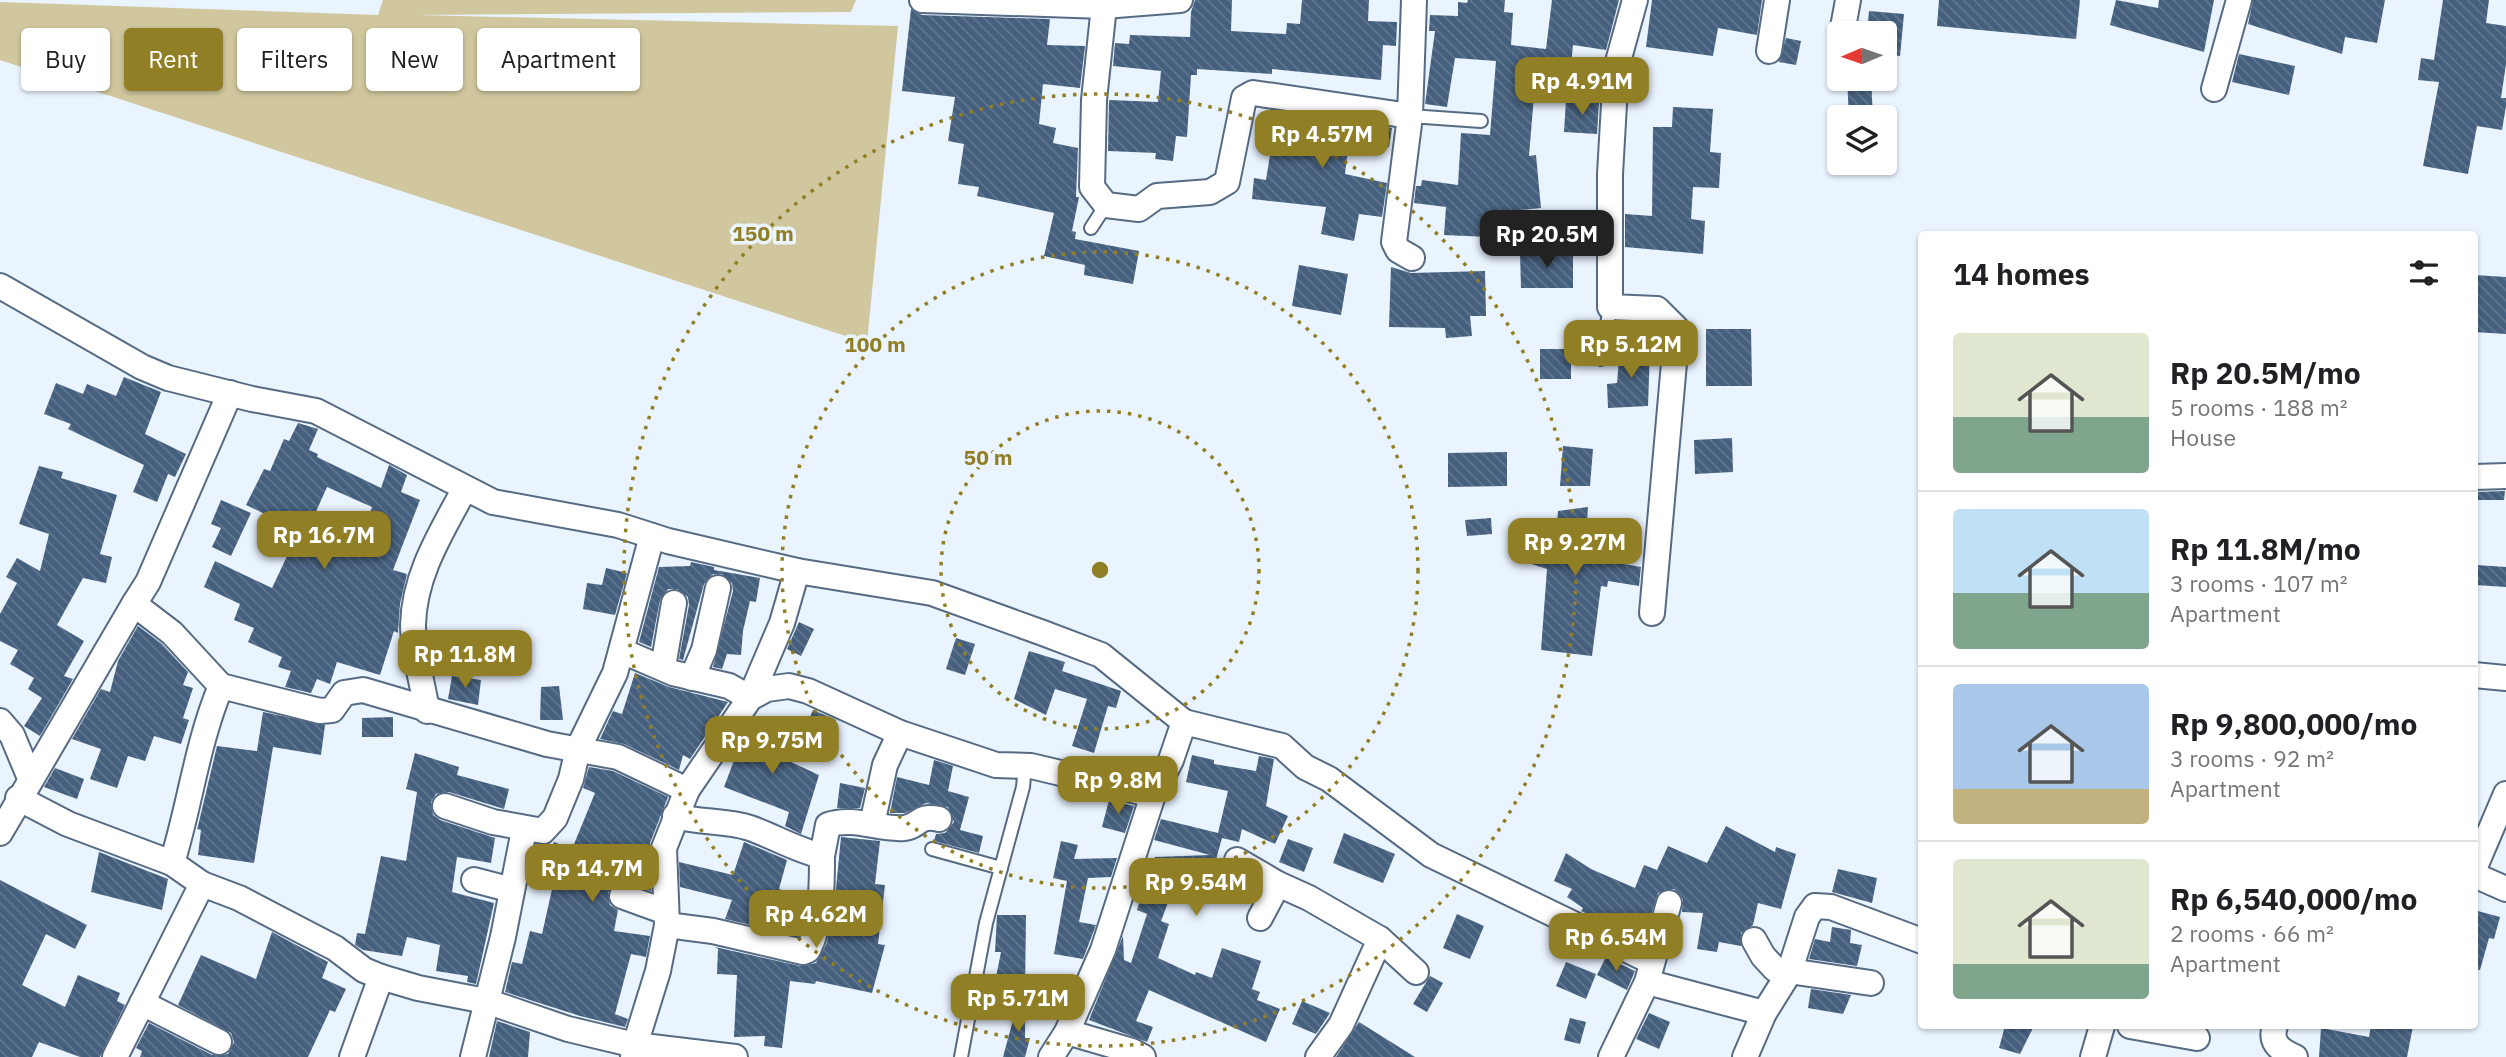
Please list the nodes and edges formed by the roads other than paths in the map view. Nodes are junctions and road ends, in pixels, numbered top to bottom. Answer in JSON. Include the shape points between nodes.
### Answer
{"nodes":[{"id":1,"x":922,"y":0,"type":"edge"},
{"id":2,"x":1180,"y":0,"type":"edge"},
{"id":3,"x":1414,"y":0,"type":"edge"},
{"id":4,"x":1635,"y":0,"type":"edge"},
{"id":5,"x":1777,"y":0,"type":"edge"},
{"id":6,"x":1848,"y":0,"type":"edge"},
{"id":7,"x":2239,"y":0,"type":"edge"},
{"id":8,"x":964,"y":1,"type":"edge"},
{"id":9,"x":1104,"y":6,"type":"junction"},
{"id":10,"x":1844,"y":21,"type":"edge"},
{"id":11,"x":1769,"y":51,"type":"dead end"},
{"id":12,"x":1562,"y":85,"type":"dead end"},
{"id":13,"x":1615,"y":88,"type":"junction"},
{"id":14,"x":2214,"y":89,"type":"dead end"},
{"id":15,"x":1410,"y":116,"type":"junction"},
{"id":16,"x":1480,"y":121,"type":"dead end"},
{"id":17,"x":1106,"y":205,"type":"junction"},
{"id":18,"x":1091,"y":228,"type":"dead end"},
{"id":19,"x":1412,"y":258,"type":"dead end"},
{"id":20,"x":0,"y":286,"type":"edge"},
{"id":21,"x":1610,"y":297,"type":"junction"},
{"id":22,"x":1601,"y":359,"type":"dead end"},
{"id":23,"x":230,"y":393,"type":"junction"},
{"id":24,"x":2506,"y":476,"type":"edge"},
{"id":25,"x":2478,"y":477,"type":"edge"},
{"id":26,"x":464,"y":490,"type":"junction"},
{"id":27,"x":652,"y":536,"type":"junction"},
{"id":28,"x":797,"y":571,"type":"junction"},
{"id":29,"x":718,"y":588,"type":"dead end"},
{"id":30,"x":674,"y":603,"type":"dead end"},
{"id":31,"x":134,"y":604,"type":"junction"},
{"id":32,"x":1652,"y":613,"type":"dead end"},
{"id":33,"x":622,"y":651,"type":"junction"},
{"id":34,"x":2478,"y":675,"type":"edge"},
{"id":35,"x":673,"y":678,"type":"junction"},
{"id":36,"x":2506,"y":678,"type":"edge"},
{"id":37,"x":221,"y":686,"type":"junction"},
{"id":38,"x":750,"y":698,"type":"junction"},
{"id":39,"x":426,"y":711,"type":"junction"},
{"id":40,"x":0,"y":721,"type":"edge"},
{"id":41,"x":1184,"y":722,"type":"junction"},
{"id":42,"x":900,"y":733,"type":"junction"},
{"id":43,"x":578,"y":748,"type":"junction"},
{"id":44,"x":1026,"y":765,"type":"junction"},
{"id":45,"x":24,"y":788,"type":"junction"},
{"id":46,"x":687,"y":790,"type":"junction"},
{"id":47,"x":2506,"y":794,"type":"edge"},
{"id":48,"x":1153,"y":795,"type":"junction"},
{"id":49,"x":445,"y":806,"type":"dead end"},
{"id":50,"x":675,"y":816,"type":"junction"},
{"id":51,"x":939,"y":819,"type":"dead end"},
{"id":52,"x":872,"y":824,"type":"junction"},
{"id":53,"x":524,"y":830,"type":"junction"},
{"id":54,"x":0,"y":833,"type":"edge"},
{"id":55,"x":932,"y":849,"type":"dead end"},
{"id":56,"x":822,"y":856,"type":"junction"},
{"id":57,"x":1237,"y":860,"type":"dead end"},
{"id":58,"x":2478,"y":860,"type":"edge"},
{"id":59,"x":172,"y":863,"type":"junction"},
{"id":60,"x":1001,"y":868,"type":"junction"},
{"id":61,"x":1128,"y":876,"type":"junction"},
{"id":62,"x":2478,"y":876,"type":"edge"},
{"id":63,"x":474,"y":880,"type":"dead end"},
{"id":64,"x":202,"y":884,"type":"junction"},
{"id":65,"x":1152,"y":884,"type":"dead end"},
{"id":66,"x":1278,"y":884,"type":"junction"},
{"id":67,"x":2506,"y":889,"type":"edge"},
{"id":68,"x":512,"y":890,"type":"junction"},
{"id":69,"x":622,"y":896,"type":"dead end"},
{"id":70,"x":1669,"y":903,"type":"dead end"},
{"id":71,"x":666,"y":918,"type":"junction"},
{"id":72,"x":1260,"y":919,"type":"dead end"},
{"id":73,"x":1380,"y":939,"type":"junction"},
{"id":74,"x":1754,"y":940,"type":"dead end"},
{"id":75,"x":1918,"y":940,"type":"edge"},
{"id":76,"x":1416,"y":972,"type":"dead end"},
{"id":77,"x":1650,"y":972,"type":"junction"},
{"id":78,"x":1789,"y":973,"type":"junction"},
{"id":79,"x":381,"y":977,"type":"junction"},
{"id":80,"x":1871,"y":983,"type":"dead end"},
{"id":81,"x":485,"y":1001,"type":"junction"},
{"id":82,"x":142,"y":1003,"type":"junction"},
{"id":83,"x":1764,"y":1013,"type":"junction"},
{"id":84,"x":2101,"y":1029,"type":"edge"},
{"id":85,"x":2147,"y":1029,"type":"edge"},
{"id":86,"x":2275,"y":1029,"type":"edge"},
{"id":87,"x":1067,"y":1032,"type":"junction"},
{"id":88,"x":2197,"y":1038,"type":"dead end"},
{"id":89,"x":219,"y":1042,"type":"dead end"},
{"id":90,"x":634,"y":1051,"type":"edge"},
{"id":91,"x":2283,"y":1055,"type":"edge"},
{"id":92,"x":115,"y":1057,"type":"edge"},
{"id":93,"x":352,"y":1057,"type":"edge"},
{"id":94,"x":473,"y":1057,"type":"edge"},
{"id":95,"x":735,"y":1057,"type":"edge"},
{"id":96,"x":961,"y":1057,"type":"edge"},
{"id":97,"x":1051,"y":1057,"type":"edge"},
{"id":98,"x":1143,"y":1057,"type":"edge"},
{"id":99,"x":1318,"y":1057,"type":"edge"},
{"id":100,"x":1611,"y":1057,"type":"edge"},
{"id":101,"x":1745,"y":1057,"type":"edge"},
{"id":102,"x":2093,"y":1057,"type":"edge"}],
"edges":[{"from":1,"to":8,"type":"street"},
{"from":2,"to":9,"type":"street"},
{"from":3,"to":15,"type":"street"},
{"from":4,"to":13,"type":"street"},
{"from":5,"to":11,"type":"street"},
{"from":6,"to":10,"type":"street"},
{"from":7,"to":14,"type":"street"},
{"from":8,"to":9,"type":"street"},
{"from":9,"to":17,"type":"street","via":[[1091,157],[1092,187]]},
{"from":12,"to":13,"type":"lane"},
{"from":13,"to":21,"type":"street"},
{"from":15,"to":16,"type":"lane"},
{"from":15,"to":17,"type":"street","via":[[1253,93],[1244,98],[1227,182],[1219,190],[1157,196],[1139,209]]},
{"from":15,"to":19,"type":"street","via":[[1394,242]]},
{"from":17,"to":18,"type":"lane"},
{"from":20,"to":23,"type":"street","via":[[142,367]]},
{"from":21,"to":22,"type":"lane"},
{"from":21,"to":32,"type":"street","via":[[1657,309],[1676,330]]},
{"from":23,"to":26,"type":"street","via":[[316,411]]},
{"from":23,"to":31,"type":"street"},
{"from":24,"to":25,"type":"street"},
{"from":26,"to":27,"type":"street","via":[[493,502],[618,524]]},
{"from":26,"to":39,"type":"street","via":[[428,558],[417,597],[413,626]]},
{"from":27,"to":28,"type":"street"},
{"from":27,"to":33,"type":"street"},
{"from":28,"to":38,"type":"street","via":[[782,623]]},
{"from":28,"to":41,"type":"street","via":[[932,593],[1101,654]]},
{"from":29,"to":35,"type":"street","via":[[704,650]]},
{"from":30,"to":35,"type":"street"},
{"from":31,"to":37,"type":"street","via":[[172,633]]},
{"from":31,"to":45,"type":"street"},
{"from":33,"to":35,"type":"street"},
{"from":33,"to":43,"type":"street"},
{"from":34,"to":36,"type":"street"},
{"from":35,"to":38,"type":"street","via":[[729,686]]},
{"from":37,"to":39,"type":"street","via":[[320,711],[332,710],[344,692],[352,690]]},
{"from":37,"to":59,"type":"street","via":[[210,711]]},
{"from":38,"to":42,"type":"street","via":[[767,689],[789,686]]},
{"from":38,"to":46,"type":"street"},
{"from":39,"to":43,"type":"street"},
{"from":40,"to":45,"type":"street","via":[[12,735]]},
{"from":41,"to":48,"type":"street"},
{"from":41,"to":77,"type":"street","via":[[1282,746],[1431,855]]},
{"from":42,"to":44,"type":"street","via":[[996,765]]},
{"from":42,"to":52,"type":"street","via":[[885,765]]},
{"from":43,"to":46,"type":"street","via":[[618,757]]},
{"from":43,"to":53,"type":"street","via":[[555,818],[543,831]]},
{"from":44,"to":48,"type":"street"},
{"from":44,"to":60,"type":"lane"},
{"from":45,"to":54,"type":"street"},
{"from":45,"to":59,"type":"street","via":[[68,824]]},
{"from":46,"to":50,"type":"street"},
{"from":47,"to":58,"type":"street"},
{"from":48,"to":61,"type":"street"},
{"from":49,"to":53,"type":"street"},
{"from":50,"to":56,"type":"street","via":[[752,828],[799,851]]},
{"from":50,"to":71,"type":"street","via":[[664,848]]},
{"from":51,"to":52,"type":"street","via":[[923,818],[903,828]]},
{"from":52,"to":56,"type":"street","via":[[841,820],[828,825]]},
{"from":53,"to":68,"type":"street"},
{"from":55,"to":60,"type":"lane"},
{"from":56,"to":71,"type":"street","via":[[822,887],[808,950],[796,951]]},
{"from":57,"to":66,"type":"street"},
{"from":59,"to":64,"type":"street"},
{"from":60,"to":96,"type":"lane"},
{"from":61,"to":65,"type":"lane"},
{"from":61,"to":87,"type":"street","via":[[1103,950]]},
{"from":62,"to":67,"type":"street"},
{"from":63,"to":68,"type":"street"},
{"from":64,"to":79,"type":"street","via":[[239,898]]},
{"from":64,"to":82,"type":"street"},
{"from":66,"to":72,"type":"street"},
{"from":66,"to":73,"type":"street"},
{"from":68,"to":81,"type":"street"},
{"from":69,"to":71,"type":"street"},
{"from":70,"to":77,"type":"street"},
{"from":71,"to":90,"type":"street","via":[[658,971]]},
{"from":73,"to":76,"type":"street"},
{"from":73,"to":99,"type":"street","via":[[1341,1025]]},
{"from":74,"to":78,"type":"street","via":[[1775,968]]},
{"from":75,"to":78,"type":"street","via":[[1830,907],[1815,906]]},
{"from":77,"to":83,"type":"street"},
{"from":77,"to":100,"type":"street"},
{"from":78,"to":80,"type":"street"},
{"from":78,"to":83,"type":"street"},
{"from":79,"to":81,"type":"street"},
{"from":79,"to":93,"type":"street"},
{"from":81,"to":90,"type":"street"},
{"from":81,"to":94,"type":"street"},
{"from":82,"to":89,"type":"street"},
{"from":82,"to":92,"type":"street"},
{"from":83,"to":101,"type":"street"},
{"from":84,"to":102,"type":"street"},
{"from":85,"to":88,"type":"street"},
{"from":86,"to":91,"type":"street","via":[[2274,1041]]},
{"from":87,"to":97,"type":"street"},
{"from":87,"to":98,"type":"street"},
{"from":90,"to":95,"type":"street"}]}
